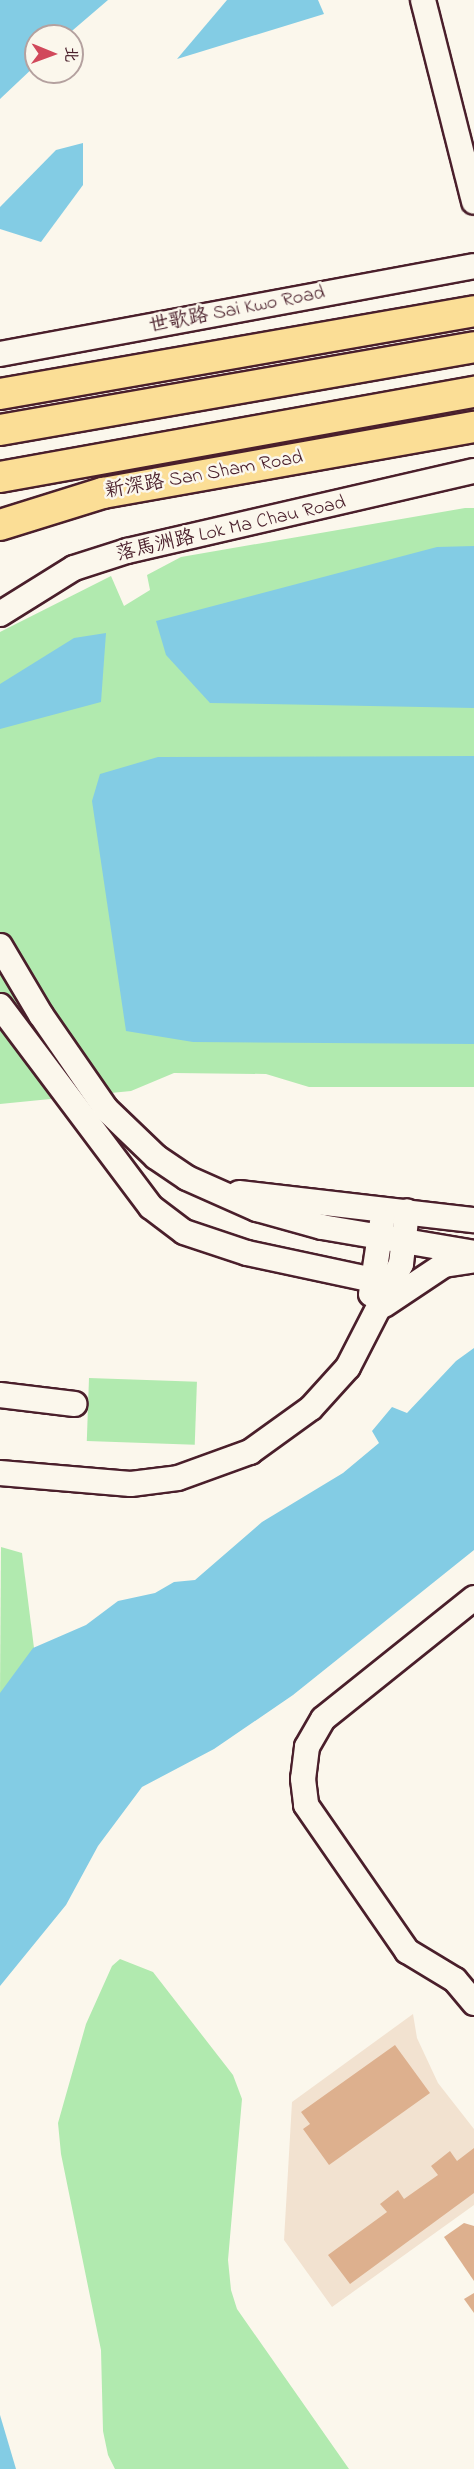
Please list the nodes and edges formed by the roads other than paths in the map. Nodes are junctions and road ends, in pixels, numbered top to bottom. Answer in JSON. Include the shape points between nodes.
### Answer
{"nodes":[{"id":1,"x":423,"y":0,"type":"edge"},
{"id":2,"x":474,"y":202,"type":"edge"},
{"id":3,"x":474,"y":266,"type":"edge"},
{"id":4,"x":474,"y":311,"type":"edge"},
{"id":5,"x":474,"y":347,"type":"edge"},
{"id":6,"x":0,"y":354,"type":"edge"},
{"id":7,"x":474,"y":392,"type":"edge"},
{"id":8,"x":0,"y":394,"type":"edge"},
{"id":9,"x":474,"y":427,"type":"edge"},
{"id":10,"x":0,"y":430,"type":"edge"},
{"id":11,"x":474,"y":471,"type":"edge"},
{"id":12,"x":0,"y":477,"type":"edge"},
{"id":13,"x":0,"y":525,"type":"edge"},
{"id":14,"x":0,"y":614,"type":"edge"},
{"id":15,"x":0,"y":946,"type":"edge"},
{"id":16,"x":0,"y":1006,"type":"edge"},
{"id":17,"x":215,"y":1191,"type":"junction"},
{"id":18,"x":383,"y":1208,"type":"junction"},
{"id":19,"x":407,"y":1210,"type":"junction"},
{"id":20,"x":474,"y":1220,"type":"edge"},
{"id":21,"x":380,"y":1236,"type":"junction"},
{"id":22,"x":404,"y":1241,"type":"junction"},
{"id":23,"x":474,"y":1253,"type":"edge"},
{"id":24,"x":474,"y":1260,"type":"edge"},
{"id":25,"x":373,"y":1280,"type":"junction"},
{"id":26,"x":366,"y":1330,"type":"junction"},
{"id":27,"x":0,"y":1395,"type":"edge"},
{"id":28,"x":74,"y":1404,"type":"dead end"},
{"id":29,"x":0,"y":1473,"type":"edge"},
{"id":30,"x":474,"y":1598,"type":"edge"},
{"id":31,"x":474,"y":2003,"type":"edge"}],
"edges":[{"from":1,"to":2,"type":"street"},
{"from":3,"to":6,"type":"street","name":"世歌路 Sai Kwo Road"},
{"from":4,"to":8,"type":"main road"},
{"from":5,"to":10,"type":"main road"},
{"from":7,"to":12,"type":"main road","name":"新深路 San Sham Road"},
{"from":9,"to":13,"type":"main road","name":"新深路 San Sham Road","via":[[104,493]]},
{"from":11,"to":14,"type":"street","name":"落馬洲路 Lok Ma Chau Road","via":[[127,550],[74,568]]},
{"from":15,"to":17,"type":"street","via":[[41,1015],[106,1109],[156,1157]]},
{"from":16,"to":25,"type":"street","via":[[151,1207],[184,1232],[247,1253]]},
{"from":17,"to":18,"type":"street"},
{"from":17,"to":21,"type":"street","via":[[257,1209],[322,1227]]},
{"from":18,"to":19,"type":"street"},
{"from":18,"to":21,"type":"street"},
{"from":19,"to":20,"type":"street"},
{"from":19,"to":22,"type":"street"},
{"from":21,"to":22,"type":"street"},
{"from":21,"to":25,"type":"street"},
{"from":22,"to":23,"type":"street"},
{"from":22,"to":26,"type":"street","via":[[401,1264]]},
{"from":24,"to":26,"type":"street","via":[[444,1265],[413,1283],[386,1304]]},
{"from":25,"to":26,"type":"street"},
{"from":26,"to":29,"type":"street","via":[[348,1367],[311,1408],[240,1456],[178,1478],[131,1484]]},
{"from":27,"to":28,"type":"street"},
{"from":30,"to":31,"type":"street","via":[[323,1719],[307,1747],[303,1779],[306,1806],[407,1951],[455,1980]]}]}
